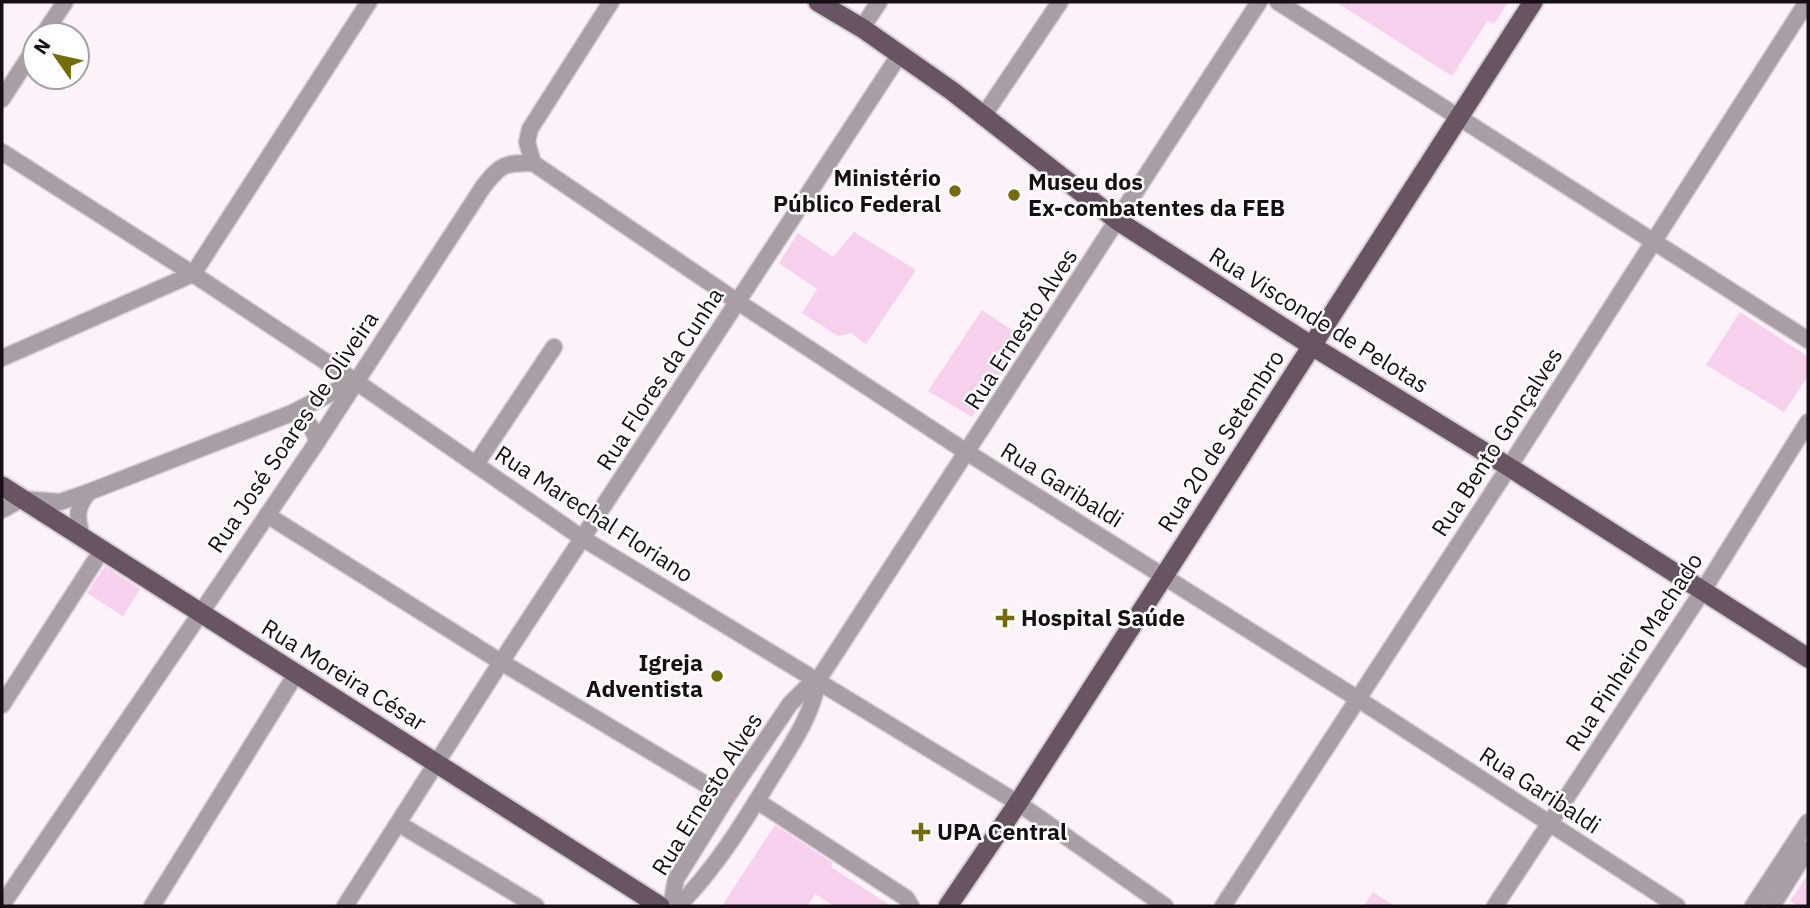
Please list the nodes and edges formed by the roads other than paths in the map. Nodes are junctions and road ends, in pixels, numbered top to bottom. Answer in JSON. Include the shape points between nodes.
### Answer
{"nodes":[{"id":1,"x":65,"y":2,"type":"edge"},
{"id":2,"x":369,"y":2,"type":"edge"},
{"id":3,"x":611,"y":2,"type":"edge"},
{"id":4,"x":818,"y":2,"type":"edge"},
{"id":5,"x":879,"y":2,"type":"edge"},
{"id":6,"x":1060,"y":2,"type":"edge"},
{"id":7,"x":1259,"y":2,"type":"edge"},
{"id":8,"x":1278,"y":2,"type":"edge"},
{"id":9,"x":1533,"y":2,"type":"edge"},
{"id":10,"x":1804,"y":4,"type":"edge"},
{"id":11,"x":52,"y":21,"type":"edge"},
{"id":12,"x":862,"y":28,"type":"junction"},
{"id":13,"x":900,"y":54,"type":"junction"},
{"id":14,"x":21,"y":70,"type":"edge"},
{"id":15,"x":2,"y":99,"type":"edge"},
{"id":16,"x":984,"y":115,"type":"junction"},
{"id":17,"x":1460,"y":116,"type":"junction"},
{"id":18,"x":2,"y":152,"type":"edge"},
{"id":19,"x":533,"y":163,"type":"junction"},
{"id":20,"x":1118,"y":221,"type":"junction"},
{"id":21,"x":1653,"y":240,"type":"junction"},
{"id":22,"x":193,"y":274,"type":"junction"},
{"id":23,"x":738,"y":302,"type":"junction"},
{"id":24,"x":1808,"y":340,"type":"edge"},
{"id":25,"x":1312,"y":346,"type":"junction"},
{"id":26,"x":554,"y":347,"type":"dead end"},
{"id":27,"x":2,"y":358,"type":"edge"},
{"id":28,"x":355,"y":381,"type":"junction"},
{"id":29,"x":292,"y":413,"type":"junction"},
{"id":30,"x":1808,"y":422,"type":"edge"},
{"id":31,"x":317,"y":442,"type":"junction"},
{"id":32,"x":968,"y":453,"type":"junction"},
{"id":33,"x":476,"y":464,"type":"junction"},
{"id":34,"x":1509,"y":467,"type":"junction"},
{"id":35,"x":2,"y":486,"type":"edge"},
{"id":36,"x":89,"y":492,"type":"junction"},
{"id":37,"x":27,"y":502,"type":"junction"},
{"id":38,"x":2,"y":510,"type":"edge"},
{"id":39,"x":267,"y":514,"type":"junction"},
{"id":40,"x":2,"y":521,"type":"edge"},
{"id":41,"x":82,"y":537,"type":"junction"},
{"id":42,"x":582,"y":538,"type":"junction"},
{"id":43,"x":102,"y":550,"type":"junction"},
{"id":44,"x":1162,"y":575,"type":"junction"},
{"id":45,"x":1702,"y":592,"type":"junction"},
{"id":46,"x":200,"y":612,"type":"junction"},
{"id":47,"x":1808,"y":659,"type":"edge"},
{"id":48,"x":501,"y":662,"type":"junction"},
{"id":49,"x":296,"y":674,"type":"junction"},
{"id":50,"x":818,"y":680,"type":"junction"},
{"id":51,"x":1358,"y":699,"type":"junction"},
{"id":52,"x":2,"y":705,"type":"edge"},
{"id":53,"x":438,"y":764,"type":"junction"},
{"id":54,"x":727,"y":797,"type":"junction"},
{"id":55,"x":757,"y":801,"type":"junction"},
{"id":56,"x":1018,"y":803,"type":"junction"},
{"id":57,"x":1549,"y":822,"type":"junction"},
{"id":58,"x":399,"y":824,"type":"junction"},
{"id":59,"x":1807,"y":825,"type":"edge"},
{"id":60,"x":1808,"y":849,"type":"edge"},
{"id":61,"x":2,"y":905,"type":"edge"},
{"id":62,"x":152,"y":906,"type":"edge"},
{"id":63,"x":345,"y":906,"type":"edge"},
{"id":64,"x":536,"y":906,"type":"edge"},
{"id":65,"x":660,"y":906,"type":"edge"},
{"id":66,"x":671,"y":906,"type":"edge"},
{"id":67,"x":678,"y":906,"type":"edge"},
{"id":68,"x":911,"y":906,"type":"edge"},
{"id":69,"x":948,"y":906,"type":"edge"},
{"id":70,"x":1166,"y":906,"type":"edge"},
{"id":71,"x":1223,"y":906,"type":"edge"},
{"id":72,"x":1494,"y":906,"type":"edge"},
{"id":73,"x":1677,"y":906,"type":"edge"},
{"id":74,"x":1753,"y":906,"type":"edge"},
{"id":75,"x":1772,"y":906,"type":"edge"}],
"edges":[{"from":1,"to":11,"type":"street"},
{"from":2,"to":22,"type":"street"},
{"from":3,"to":19,"type":"street","via":[[530,129],[527,142]]},
{"from":4,"to":12,"type":"main road","name":"Rua Visconde de Pelotas"},
{"from":5,"to":12,"type":"street"},
{"from":6,"to":16,"type":"street"},
{"from":7,"to":20,"type":"street","name":"Rua Ernesto Alves"},
{"from":8,"to":17,"type":"street"},
{"from":9,"to":17,"type":"main road","name":"Rua 20 de Setembro"},
{"from":10,"to":21,"type":"street","name":"Rua Bento Gonçalves"},
{"from":12,"to":13,"type":"main road","name":"Rua Visconde de Pelotas"},
{"from":13,"to":16,"type":"main road","name":"Rua Visconde de Pelotas"},
{"from":13,"to":23,"type":"street","name":"Rua Flores da Cunha"},
{"from":14,"to":15,"type":"street"},
{"from":16,"to":20,"type":"main road","name":"Rua Visconde de Pelotas"},
{"from":17,"to":21,"type":"street"},
{"from":17,"to":25,"type":"main road","name":"Rua 20 de Setembro"},
{"from":18,"to":22,"type":"street","name":"Rua Marechal Floriano"},
{"from":19,"to":23,"type":"street","name":"Rua Garibaldi"},
{"from":19,"to":28,"type":"street","name":"Rua José Soares de Oliveira","via":[[506,163],[495,172]]},
{"from":20,"to":25,"type":"main road","name":"Rua Visconde de Pelotas"},
{"from":20,"to":32,"type":"street","name":"Rua Ernesto Alves"},
{"from":21,"to":24,"type":"street"},
{"from":21,"to":34,"type":"street","name":"Rua Bento Gonçalves"},
{"from":22,"to":27,"type":"street"},
{"from":22,"to":28,"type":"street","name":"Rua Marechal Floriano"},
{"from":23,"to":32,"type":"street","name":"Rua Garibaldi"},
{"from":23,"to":42,"type":"street","name":"Rua Flores da Cunha"},
{"from":25,"to":34,"type":"main road","name":"Rua Visconde de Pelotas"},
{"from":25,"to":44,"type":"main road","name":"Rua 20 de Setembro"},
{"from":26,"to":33,"type":"street"},
{"from":28,"to":29,"type":"street"},
{"from":28,"to":31,"type":"street","name":"Rua José Soares de Oliveira"},
{"from":28,"to":33,"type":"street","name":"Rua Marechal Floriano"},
{"from":29,"to":31,"type":"street","via":[[309,422]]},
{"from":29,"to":36,"type":"street"},
{"from":30,"to":45,"type":"street","name":"Rua Pinheiro Machado"},
{"from":31,"to":39,"type":"street","name":"Rua José Soares de Oliveira"},
{"from":32,"to":44,"type":"street","name":"Rua Garibaldi"},
{"from":32,"to":50,"type":"street","name":"Rua Ernesto Alves"},
{"from":33,"to":42,"type":"street","name":"Rua Marechal Floriano"},
{"from":34,"to":45,"type":"main road","name":"Rua Visconde de Pelotas"},
{"from":34,"to":51,"type":"street","name":"Rua Bento Gonçalves"},
{"from":35,"to":37,"type":"main road","name":"Rua Moreira César"},
{"from":36,"to":37,"type":"street","via":[[60,502]]},
{"from":36,"to":41,"type":"street","via":[[78,508]]},
{"from":37,"to":38,"type":"street"},
{"from":37,"to":40,"type":"street"},
{"from":37,"to":41,"type":"main road","name":"Rua Moreira César"},
{"from":39,"to":46,"type":"street","name":"Rua José Soares de Oliveira"},
{"from":39,"to":48,"type":"street"},
{"from":41,"to":43,"type":"main road","name":"Rua Moreira César"},
{"from":42,"to":48,"type":"street","name":"Rua Flores da Cunha"},
{"from":42,"to":50,"type":"street","name":"Rua Marechal Floriano"},
{"from":43,"to":46,"type":"main road","name":"Rua Moreira César"},
{"from":43,"to":52,"type":"street"},
{"from":44,"to":51,"type":"street","name":"Rua Garibaldi"},
{"from":44,"to":56,"type":"main road","name":"Rua 20 de Setembro"},
{"from":45,"to":47,"type":"main road","name":"Rua Visconde de Pelotas"},
{"from":45,"to":57,"type":"street","name":"Rua Pinheiro Machado"},
{"from":46,"to":49,"type":"main road","name":"Rua Moreira César"},
{"from":46,"to":61,"type":"street","name":"Rua José Soares de Oliveira"},
{"from":48,"to":53,"type":"street","name":"Rua Flores da Cunha"},
{"from":48,"to":54,"type":"street"},
{"from":49,"to":53,"type":"main road","name":"Rua Moreira César"},
{"from":49,"to":62,"type":"street"},
{"from":50,"to":54,"type":"street","name":"Rua Ernesto Alves","via":[[790,704]]},
{"from":50,"to":55,"type":"street","name":"Rua Ernesto Alves","via":[[806,720]]},
{"from":50,"to":56,"type":"street","name":"Rua Marechal Floriano"},
{"from":51,"to":57,"type":"street","name":"Rua Garibaldi"},
{"from":51,"to":71,"type":"street","name":"Rua Bento Gonçalves"},
{"from":53,"to":58,"type":"street","name":"Rua Flores da Cunha"},
{"from":53,"to":65,"type":"main road","name":"Rua Moreira César"},
{"from":54,"to":66,"type":"street","name":"Rua Ernesto Alves","via":[[676,879]]},
{"from":55,"to":67,"type":"street","name":"Rua Ernesto Alves","via":[[720,859]]},
{"from":55,"to":68,"type":"street","via":[[906,898]]},
{"from":56,"to":69,"type":"main road","name":"Rua 20 de Setembro"},
{"from":56,"to":70,"type":"street","name":"Rua Marechal Floriano"},
{"from":57,"to":72,"type":"street","name":"Rua Pinheiro Machado"},
{"from":57,"to":73,"type":"street","name":"Rua Garibaldi"},
{"from":58,"to":63,"type":"street","name":"Rua Flores da Cunha"},
{"from":58,"to":64,"type":"street"},
{"from":59,"to":74,"type":"street"},
{"from":60,"to":75,"type":"street"}]}
